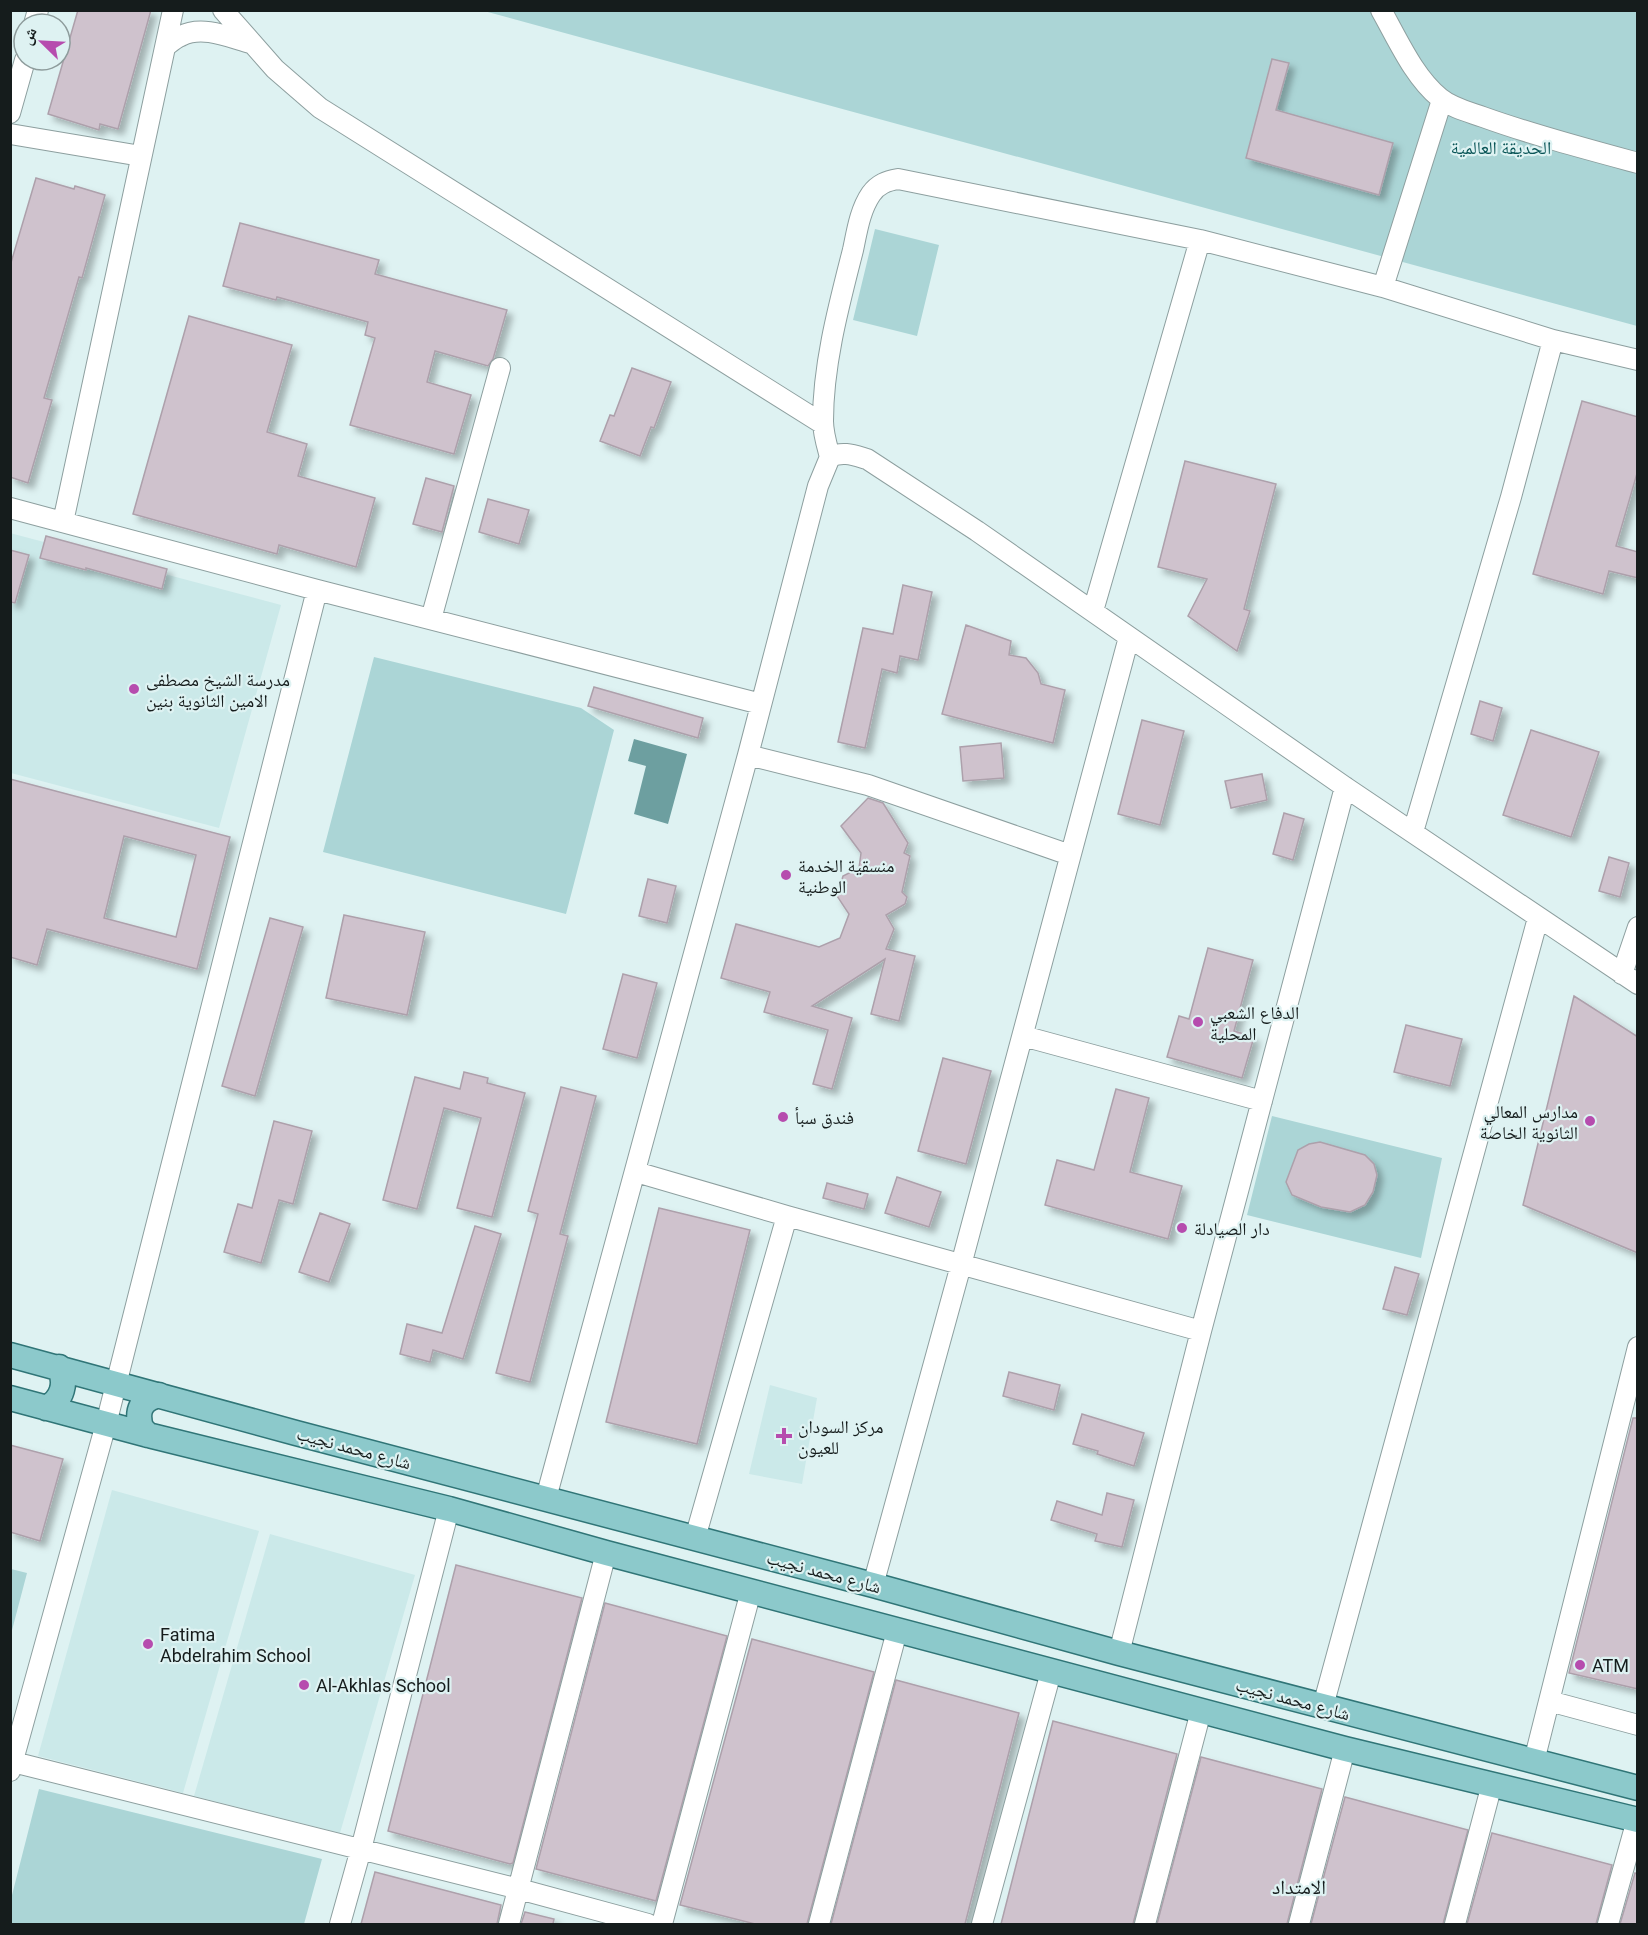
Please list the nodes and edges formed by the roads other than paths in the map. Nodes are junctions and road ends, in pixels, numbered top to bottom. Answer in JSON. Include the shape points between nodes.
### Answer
{"nodes":[{"id":1,"x":172,"y":10,"type":"edge"},
{"id":2,"x":224,"y":10,"type":"edge"},
{"id":3,"x":1381,"y":10,"type":"edge"},
{"id":4,"x":250,"y":43,"type":"junction"},
{"id":5,"x":165,"y":47,"type":"junction"},
{"id":6,"x":22,"y":72,"type":"edge"},
{"id":7,"x":1442,"y":100,"type":"junction"},
{"id":8,"x":10,"y":113,"type":"edge"},
{"id":9,"x":10,"y":134,"type":"edge"},
{"id":10,"x":141,"y":156,"type":"junction"},
{"id":11,"x":1638,"y":164,"type":"edge"},
{"id":12,"x":1200,"y":240,"type":"junction"},
{"id":13,"x":1383,"y":287,"type":"junction"},
{"id":14,"x":1554,"y":340,"type":"junction"},
{"id":15,"x":1638,"y":360,"type":"edge"},
{"id":16,"x":500,"y":368,"type":"dead end"},
{"id":17,"x":823,"y":424,"type":"junction"},
{"id":18,"x":830,"y":457,"type":"junction"},
{"id":19,"x":10,"y":508,"type":"edge"},
{"id":20,"x":63,"y":522,"type":"junction"},
{"id":21,"x":317,"y":590,"type":"junction"},
{"id":22,"x":1093,"y":611,"type":"junction"},
{"id":23,"x":431,"y":619,"type":"junction"},
{"id":24,"x":1129,"y":637,"type":"junction"},
{"id":25,"x":761,"y":704,"type":"junction"},
{"id":26,"x":748,"y":755,"type":"junction"},
{"id":27,"x":1345,"y":787,"type":"junction"},
{"id":28,"x":1413,"y":832,"type":"junction"},
{"id":29,"x":1071,"y":855,"type":"junction"},
{"id":30,"x":1538,"y":918,"type":"junction"},
{"id":31,"x":1638,"y":927,"type":"edge"},
{"id":32,"x":1630,"y":979,"type":"edge"},
{"id":33,"x":1023,"y":1036,"type":"junction"},
{"id":34,"x":1262,"y":1101,"type":"junction"},
{"id":35,"x":636,"y":1172,"type":"junction"},
{"id":36,"x":787,"y":1216,"type":"junction"},
{"id":37,"x":962,"y":1265,"type":"junction"},
{"id":38,"x":1201,"y":1331,"type":"junction"},
{"id":39,"x":1638,"y":1347,"type":"edge"},
{"id":40,"x":10,"y":1355,"type":"edge"},
{"id":41,"x":59,"y":1367,"type":"junction"},
{"id":42,"x":117,"y":1383,"type":"junction"},
{"id":43,"x":159,"y":1395,"type":"junction"},
{"id":44,"x":10,"y":1398,"type":"edge"},
{"id":45,"x":46,"y":1408,"type":"junction"},
{"id":46,"x":106,"y":1424,"type":"junction"},
{"id":47,"x":148,"y":1435,"type":"junction"},
{"id":48,"x":546,"y":1498,"type":"junction"},
{"id":49,"x":449,"y":1509,"type":"junction"},
{"id":50,"x":694,"y":1538,"type":"junction"},
{"id":51,"x":606,"y":1552,"type":"junction"},
{"id":52,"x":873,"y":1585,"type":"junction"},
{"id":53,"x":751,"y":1591,"type":"junction"},
{"id":54,"x":897,"y":1631,"type":"junction"},
{"id":55,"x":1119,"y":1653,"type":"junction"},
{"id":56,"x":1051,"y":1672,"type":"junction"},
{"id":57,"x":1549,"y":1701,"type":"junction"},
{"id":58,"x":1323,"y":1707,"type":"junction"},
{"id":59,"x":1202,"y":1711,"type":"junction"},
{"id":60,"x":1638,"y":1725,"type":"edge"},
{"id":61,"x":1345,"y":1749,"type":"junction"},
{"id":62,"x":1534,"y":1761,"type":"junction"},
{"id":63,"x":12,"y":1767,"type":"edge"},
{"id":64,"x":1492,"y":1784,"type":"junction"},
{"id":65,"x":1638,"y":1788,"type":"edge"},
{"id":66,"x":1637,"y":1820,"type":"edge"},
{"id":67,"x":361,"y":1849,"type":"junction"},
{"id":68,"x":519,"y":1889,"type":"junction"},
{"id":69,"x":340,"y":1924,"type":"edge"},
{"id":70,"x":509,"y":1924,"type":"edge"},
{"id":71,"x":648,"y":1924,"type":"edge"},
{"id":72,"x":662,"y":1924,"type":"edge"},
{"id":73,"x":819,"y":1924,"type":"edge"},
{"id":74,"x":982,"y":1924,"type":"edge"},
{"id":75,"x":1145,"y":1924,"type":"edge"},
{"id":76,"x":1299,"y":1924,"type":"edge"},
{"id":77,"x":1455,"y":1924,"type":"edge"},
{"id":78,"x":1608,"y":1924,"type":"edge"}],
"edges":[{"from":1,"to":5,"type":"street"},
{"from":2,"to":4,"type":"street"},
{"from":3,"to":7,"type":"street","via":[[1410,60]]},
{"from":4,"to":5,"type":"street","via":[[214,32],[182,35]]},
{"from":4,"to":17,"type":"street","via":[[320,108]]},
{"from":5,"to":10,"type":"street"},
{"from":6,"to":8,"type":"street"},
{"from":7,"to":11,"type":"street","via":[[1514,128]]},
{"from":7,"to":13,"type":"street"},
{"from":9,"to":10,"type":"street"},
{"from":10,"to":20,"type":"street"},
{"from":12,"to":13,"type":"street"},
{"from":12,"to":17,"type":"street","via":[[898,179],[883,182],[863,207],[847,271],[833,336]]},
{"from":12,"to":22,"type":"street"},
{"from":13,"to":14,"type":"street"},
{"from":14,"to":15,"type":"street"},
{"from":14,"to":28,"type":"street"},
{"from":16,"to":23,"type":"street"},
{"from":17,"to":18,"type":"street"},
{"from":18,"to":22,"type":"street","via":[[838,453],[867,459]]},
{"from":18,"to":25,"type":"street","via":[[818,486]]},
{"from":19,"to":20,"type":"street"},
{"from":20,"to":21,"type":"street"},
{"from":21,"to":23,"type":"street"},
{"from":21,"to":42,"type":"street"},
{"from":22,"to":24,"type":"street"},
{"from":23,"to":25,"type":"street"},
{"from":24,"to":27,"type":"street"},
{"from":24,"to":29,"type":"street"},
{"from":25,"to":26,"type":"street"},
{"from":26,"to":29,"type":"street","via":[[868,785]]},
{"from":26,"to":35,"type":"street"},
{"from":27,"to":28,"type":"street"},
{"from":27,"to":34,"type":"street"},
{"from":28,"to":30,"type":"street"},
{"from":29,"to":33,"type":"street"},
{"from":30,"to":32,"type":"street"},
{"from":30,"to":58,"type":"street"},
{"from":31,"to":32,"type":"street"},
{"from":33,"to":34,"type":"street"},
{"from":33,"to":37,"type":"street"},
{"from":34,"to":38,"type":"street"},
{"from":35,"to":36,"type":"street"},
{"from":35,"to":48,"type":"street"},
{"from":36,"to":37,"type":"street"},
{"from":36,"to":50,"type":"street"},
{"from":37,"to":38,"type":"street"},
{"from":37,"to":52,"type":"street"},
{"from":38,"to":55,"type":"street"},
{"from":39,"to":57,"type":"street"},
{"from":40,"to":41,"type":"main road","name":"شارع محمد نجيب"},
{"from":41,"to":42,"type":"main road","name":"شارع محمد نجيب"},
{"from":41,"to":45,"type":"main road","via":[[64,1379],[62,1391]]},
{"from":42,"to":43,"type":"main road","name":"شارع محمد نجيب"},
{"from":42,"to":46,"type":"street"},
{"from":43,"to":47,"type":"main road","via":[[143,1402],[140,1408],[141,1428]]},
{"from":43,"to":48,"type":"main road","name":"شارع محمد نجيب"},
{"from":44,"to":45,"type":"main road","name":"شارع محمد نجيب"},
{"from":45,"to":46,"type":"main road","name":"شارع محمد نجيب"},
{"from":46,"to":47,"type":"main road","name":"شارع محمد نجيب"},
{"from":46,"to":63,"type":"street"},
{"from":47,"to":49,"type":"main road","name":"شارع محمد نجيب"},
{"from":48,"to":50,"type":"main road","name":"شارع محمد نجيب"},
{"from":49,"to":51,"type":"main road","name":"شارع محمد نجيب"},
{"from":49,"to":67,"type":"street"},
{"from":50,"to":52,"type":"main road","name":"شارع محمد نجيب"},
{"from":51,"to":53,"type":"main road","name":"شارع محمد نجيب"},
{"from":51,"to":68,"type":"street"},
{"from":52,"to":55,"type":"main road","name":"شارع محمد نجيب"},
{"from":53,"to":54,"type":"main road","name":"شارع محمد نجيب"},
{"from":53,"to":72,"type":"street"},
{"from":54,"to":56,"type":"main road","name":"شارع محمد نجيب"},
{"from":54,"to":73,"type":"street"},
{"from":55,"to":58,"type":"main road","name":"شارع محمد نجيب"},
{"from":56,"to":59,"type":"main road","name":"شارع محمد نجيب"},
{"from":56,"to":74,"type":"street"},
{"from":57,"to":60,"type":"street"},
{"from":57,"to":62,"type":"street"},
{"from":58,"to":62,"type":"main road","name":"شارع محمد نجيب"},
{"from":59,"to":61,"type":"main road","name":"شارع محمد نجيب"},
{"from":59,"to":75,"type":"street"},
{"from":61,"to":64,"type":"main road","name":"شارع محمد نجيب"},
{"from":61,"to":76,"type":"street"},
{"from":62,"to":65,"type":"main road","name":"شارع محمد نجيب"},
{"from":63,"to":67,"type":"street"},
{"from":64,"to":66,"type":"main road","name":"شارع محمد نجيب"},
{"from":64,"to":77,"type":"street"},
{"from":66,"to":78,"type":"street"},
{"from":67,"to":68,"type":"street"},
{"from":67,"to":69,"type":"street"},
{"from":68,"to":70,"type":"street"},
{"from":68,"to":71,"type":"street"}]}
